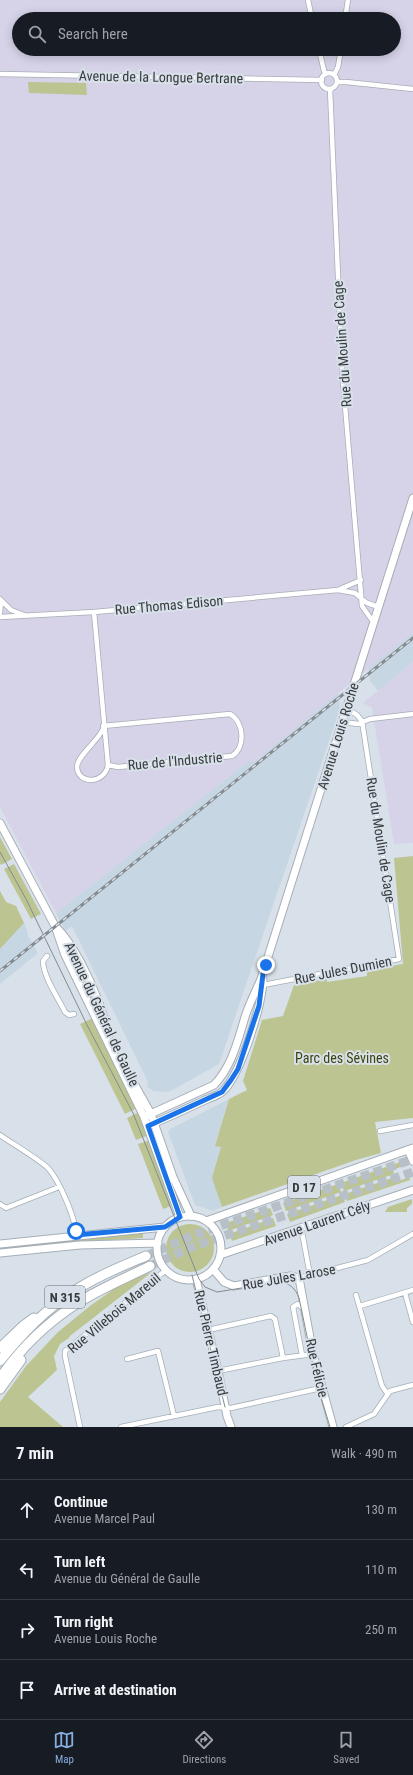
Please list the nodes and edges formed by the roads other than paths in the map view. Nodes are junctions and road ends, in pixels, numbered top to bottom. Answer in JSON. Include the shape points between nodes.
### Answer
{"nodes":[{"id":1,"x":308,"y":0,"type":"edge"},
{"id":2,"x":348,"y":0,"type":"edge"},
{"id":3,"x":311,"y":12,"type":"edge"},
{"id":4,"x":346,"y":12,"type":"edge"},
{"id":5,"x":321,"y":56,"type":"edge"},
{"id":6,"x":340,"y":56,"type":"edge"},
{"id":7,"x":0,"y":74,"type":"edge"},
{"id":8,"x":326,"y":74,"type":"junction"},
{"id":9,"x":334,"y":75,"type":"junction"},
{"id":10,"x":322,"y":80,"type":"junction"},
{"id":11,"x":337,"y":82,"type":"junction"},
{"id":12,"x":330,"y":89,"type":"junction"},
{"id":13,"x":413,"y":89,"type":"edge"},
{"id":14,"x":413,"y":498,"type":"edge"},
{"id":15,"x":361,"y":580,"type":"junction"},
{"id":16,"x":338,"y":590,"type":"junction"},
{"id":17,"x":362,"y":599,"type":"junction"},
{"id":18,"x":1,"y":600,"type":"edge"},
{"id":19,"x":379,"y":607,"type":"junction"},
{"id":20,"x":94,"y":612,"type":"junction"},
{"id":21,"x":0,"y":613,"type":"edge"},
{"id":22,"x":26,"y":616,"type":"junction"},
{"id":23,"x":0,"y":617,"type":"edge"},
{"id":24,"x":374,"y":623,"type":"junction"},
{"id":25,"x":347,"y":709,"type":"junction"},
{"id":26,"x":413,"y":714,"type":"edge"},
{"id":27,"x":362,"y":721,"type":"junction"},
{"id":28,"x":343,"y":722,"type":"junction"},
{"id":29,"x":103,"y":728,"type":"junction"},
{"id":30,"x":108,"y":765,"type":"junction"},
{"id":31,"x":0,"y":823,"type":"edge"},
{"id":32,"x":55,"y":926,"type":"junction"},
{"id":33,"x":70,"y":943,"type":"junction"},
{"id":34,"x":62,"y":947,"type":"junction"},
{"id":35,"x":47,"y":956,"type":"dead end"},
{"id":36,"x":400,"y":959,"type":"joint"},
{"id":37,"x":263,"y":974,"type":"junction"},
{"id":38,"x":263,"y":985,"type":"junction"},
{"id":39,"x":99,"y":1004,"type":"junction"},
{"id":40,"x":91,"y":1007,"type":"junction"},
{"id":41,"x":74,"y":1014,"type":"dead end"},
{"id":42,"x":147,"y":1115,"type":"junction"},
{"id":43,"x":152,"y":1125,"type":"junction"},
{"id":44,"x":413,"y":1125,"type":"edge"},
{"id":45,"x":380,"y":1131,"type":"dead end"},
{"id":46,"x":0,"y":1134,"type":"edge"},
{"id":47,"x":411,"y":1148,"type":"edge"},
{"id":48,"x":413,"y":1161,"type":"edge"},
{"id":49,"x":59,"y":1187,"type":"junction"},
{"id":50,"x":413,"y":1190,"type":"edge"},
{"id":51,"x":0,"y":1204,"type":"edge"},
{"id":52,"x":191,"y":1216,"type":"junction"},
{"id":53,"x":180,"y":1217,"type":"junction"},
{"id":54,"x":206,"y":1221,"type":"junction"},
{"id":55,"x":165,"y":1227,"type":"junction"},
{"id":56,"x":301,"y":1227,"type":"junction"},
{"id":57,"x":413,"y":1234,"type":"edge"},
{"id":58,"x":76,"y":1235,"type":"junction"},
{"id":59,"x":158,"y":1243,"type":"junction"},
{"id":60,"x":0,"y":1244,"type":"edge"},
{"id":61,"x":0,"y":1253,"type":"edge"},
{"id":62,"x":146,"y":1256,"type":"tunnel mouth"},
{"id":63,"x":220,"y":1256,"type":"junction"},
{"id":64,"x":150,"y":1266,"type":"tunnel mouth"},
{"id":65,"x":213,"y":1269,"type":"junction"},
{"id":66,"x":166,"y":1270,"type":"junction"},
{"id":67,"x":310,"y":1275,"type":"junction"},
{"id":68,"x":299,"y":1278,"type":"junction"},
{"id":69,"x":196,"y":1279,"type":"junction"},
{"id":70,"x":413,"y":1290,"type":"edge"},
{"id":71,"x":100,"y":1291,"type":"junction"},
{"id":72,"x":404,"y":1293,"type":"junction"},
{"id":73,"x":356,"y":1295,"type":"dead end"},
{"id":74,"x":360,"y":1306,"type":"junction"},
{"id":75,"x":52,"y":1307,"type":"junction"},
{"id":76,"x":304,"y":1309,"type":"junction"},
{"id":77,"x":413,"y":1322,"type":"edge"},
{"id":78,"x":208,"y":1330,"type":"junction"},
{"id":79,"x":0,"y":1348,"type":"edge"},
{"id":80,"x":313,"y":1354,"type":"junction"},
{"id":81,"x":302,"y":1355,"type":"junction"},
{"id":82,"x":283,"y":1358,"type":"junction"},
{"id":83,"x":126,"y":1359,"type":"dead end"},
{"id":84,"x":0,"y":1361,"type":"edge"},
{"id":85,"x":218,"y":1370,"type":"junction"},
{"id":86,"x":0,"y":1378,"type":"edge"},
{"id":87,"x":413,"y":1385,"type":"edge"},
{"id":88,"x":321,"y":1388,"type":"junction"},
{"id":89,"x":0,"y":1389,"type":"edge"},
{"id":90,"x":387,"y":1393,"type":"junction"},
{"id":91,"x":225,"y":1407,"type":"junction"},
{"id":92,"x":174,"y":1416,"type":"junction"},
{"id":93,"x":80,"y":1427,"type":"edge"},
{"id":94,"x":121,"y":1427,"type":"edge"},
{"id":95,"x":231,"y":1427,"type":"edge"},
{"id":96,"x":332,"y":1427,"type":"edge"},
{"id":97,"x":346,"y":1427,"type":"edge"}],
"edges":[{"from":1,"to":3,"type":"street"},
{"from":2,"to":4,"type":"street"},
{"from":5,"to":8,"type":"street"},
{"from":6,"to":9,"type":"street"},
{"from":7,"to":10,"type":"street","name":"Avenue de la Longue Bertrane"},
{"from":8,"to":9,"type":"street"},
{"from":8,"to":10,"type":"street"},
{"from":9,"to":11,"type":"street"},
{"from":10,"to":12,"type":"street","via":[[323,86]]},
{"from":11,"to":12,"type":"street"},
{"from":11,"to":13,"type":"street"},
{"from":12,"to":15,"type":"street","name":"Rue du Moulin de Cage","via":[[342,370]]},
{"from":14,"to":19,"type":"main road","name":"Avenue Louis Roche"},
{"from":15,"to":16,"type":"street","name":"Rue Thomas Edison"},
{"from":15,"to":17,"type":"street","name":"Rue du Moulin de Cage"},
{"from":16,"to":17,"type":"street","name":"Rue Thomas Edison","via":[[353,592]]},
{"from":16,"to":20,"type":"street","name":"Rue Thomas Edison"},
{"from":17,"to":19,"type":"street"},
{"from":17,"to":24,"type":"street","name":"Rue du Moulin de Cage","via":[[364,610]]},
{"from":18,"to":21,"type":"street"},
{"from":18,"to":22,"type":"street","via":[[11,610]]},
{"from":19,"to":24,"type":"main road","name":"Avenue Louis Roche"},
{"from":20,"to":22,"type":"street","name":"Rue Thomas Edison"},
{"from":20,"to":29,"type":"street","name":"Rue de l'Industrie"},
{"from":22,"to":23,"type":"street","name":"Rue Thomas Edison"},
{"from":24,"to":25,"type":"main road","name":"Avenue Louis Roche"},
{"from":25,"to":27,"type":"street","via":[[358,715]]},
{"from":25,"to":28,"type":"main road","name":"Avenue Louis Roche"},
{"from":26,"to":27,"type":"street"},
{"from":27,"to":28,"type":"street","via":[[358,724]]},
{"from":27,"to":36,"type":"street","name":"Rue du Moulin de Cage"},
{"from":28,"to":37,"type":"main road","name":"Avenue Louis Roche"},
{"from":29,"to":30,"type":"street","name":"Rue de l'Industrie"},
{"from":29,"to":30,"type":"street","name":"Rue de l'Industrie","via":[[100,737],[79,759],[77,768],[81,776],[95,780],[107,772]]},
{"from":29,"to":30,"type":"street","name":"Rue de l'Industrie","via":[[230,714],[240,726],[242,737],[240,748],[232,756],[118,767]]},
{"from":31,"to":32,"type":"main road","name":"Avenue du Général de Gaulle"},
{"from":32,"to":33,"type":"main road","name":"Avenue du Général de Gaulle"},
{"from":32,"to":34,"type":"main road","name":"Avenue du Général de Gaulle"},
{"from":33,"to":34,"type":"main road"},
{"from":33,"to":39,"type":"main road","name":"Avenue du Général de Gaulle"},
{"from":34,"to":40,"type":"main road","name":"Avenue du Général de Gaulle"},
{"from":35,"to":41,"type":"street","via":[[43,961],[43,967],[48,978],[65,1012],[69,1015]]},
{"from":36,"to":38,"type":"street","name":"Rue Jules Dumien"},
{"from":37,"to":38,"type":"main road","name":"Avenue Louis Roche"},
{"from":37,"to":42,"type":"main road","name":"Avenue Louis Roche","via":[[247,1012],[231,1062],[221,1078],[214,1085]]},
{"from":38,"to":43,"type":"main road","name":"Avenue Louis Roche","via":[[238,1069],[222,1092]]},
{"from":39,"to":40,"type":"main road"},
{"from":39,"to":42,"type":"main road","name":"Avenue du Général de Gaulle","via":[[106,1029]]},
{"from":40,"to":42,"type":"main road","name":"Avenue du Général de Gaulle"},
{"from":42,"to":43,"type":"main road","name":"Avenue du Général de Gaulle"},
{"from":43,"to":52,"type":"main road","name":"Avenue du Général de Gaulle"},
{"from":43,"to":53,"type":"main road","name":"Avenue du Général de Gaulle"},
{"from":44,"to":45,"type":"street"},
{"from":46,"to":49,"type":"street","via":[[47,1168]]},
{"from":47,"to":48,"type":"main road"},
{"from":47,"to":54,"type":"main road","number":"D 17"},
{"from":49,"to":51,"type":"street","via":[[6,1208]]},
{"from":49,"to":58,"type":"street","via":[[74,1218]]},
{"from":50,"to":56,"type":"main road","name":"Avenue Laurent Cély"},
{"from":52,"to":53,"type":"main road"},
{"from":52,"to":54,"type":"main road"},
{"from":53,"to":55,"type":"main road"},
{"from":54,"to":63,"type":"main road","via":[[218,1236]]},
{"from":55,"to":58,"type":"main road"},
{"from":55,"to":59,"type":"main road"},
{"from":56,"to":63,"type":"main road","name":"Avenue Laurent Cély"},
{"from":56,"to":67,"type":"street"},
{"from":57,"to":67,"type":"street","name":"Rue Jules Larose","via":[[368,1260]]},
{"from":58,"to":60,"type":"main road"},
{"from":59,"to":61,"type":"main road","via":[[80,1245]]},
{"from":59,"to":66,"type":"main road","via":[[160,1260]]},
{"from":62,"to":75,"type":"highway","number":"N 315","via":[[104,1274]]},
{"from":63,"to":65,"type":"main road"},
{"from":64,"to":71,"type":"highway","number":"N 315"},
{"from":65,"to":68,"type":"main road","name":"Rue Jules Larose","via":[[224,1282],[234,1286],[290,1276]]},
{"from":65,"to":69,"type":"main road","via":[[207,1275]]},
{"from":66,"to":69,"type":"main road","via":[[180,1279]]},
{"from":66,"to":93,"type":"street","name":"Rue Villebois Mareuil","via":[[65,1351]]},
{"from":67,"to":68,"type":"street","name":"Rue Jules Larose"},
{"from":68,"to":76,"type":"main road","name":"Rue Félicie"},
{"from":69,"to":78,"type":"main road","name":"Rue Pierre Timbaud"},
{"from":70,"to":72,"type":"street"},
{"from":71,"to":86,"type":"highway","number":"N 315","via":[[78,1303],[38,1335]]},
{"from":71,"to":89,"type":"highway","number":"N 315","via":[[41,1339]]},
{"from":72,"to":74,"type":"street"},
{"from":72,"to":77,"type":"street"},
{"from":73,"to":74,"type":"street"},
{"from":74,"to":90,"type":"street","via":[[382,1386]]},
{"from":75,"to":79,"type":"highway","number":"N 315","via":[[23,1326]]},
{"from":75,"to":84,"type":"highway","number":"N 315"},
{"from":76,"to":80,"type":"main road","name":"Rue Félicie"},
{"from":76,"to":81,"type":"street","name":"Rue Félicie","via":[[298,1304],[293,1307]]},
{"from":78,"to":82,"type":"street","via":[[271,1316],[275,1319]]},
{"from":78,"to":85,"type":"main road","name":"Rue Pierre Timbaud"},
{"from":80,"to":81,"type":"street"},
{"from":80,"to":88,"type":"main road","name":"Rue Félicie"},
{"from":81,"to":82,"type":"street"},
{"from":82,"to":85,"type":"street"},
{"from":83,"to":92,"type":"street","via":[[158,1351]]},
{"from":85,"to":91,"type":"main road","name":"Rue Pierre Timbaud"},
{"from":87,"to":90,"type":"street"},
{"from":88,"to":91,"type":"street"},
{"from":88,"to":96,"type":"main road","name":"Rue Félicie"},
{"from":90,"to":97,"type":"street","via":[[374,1414]]},
{"from":91,"to":92,"type":"street"},
{"from":91,"to":95,"type":"main road","name":"Rue Pierre Timbaud"},
{"from":92,"to":94,"type":"street"}]}
